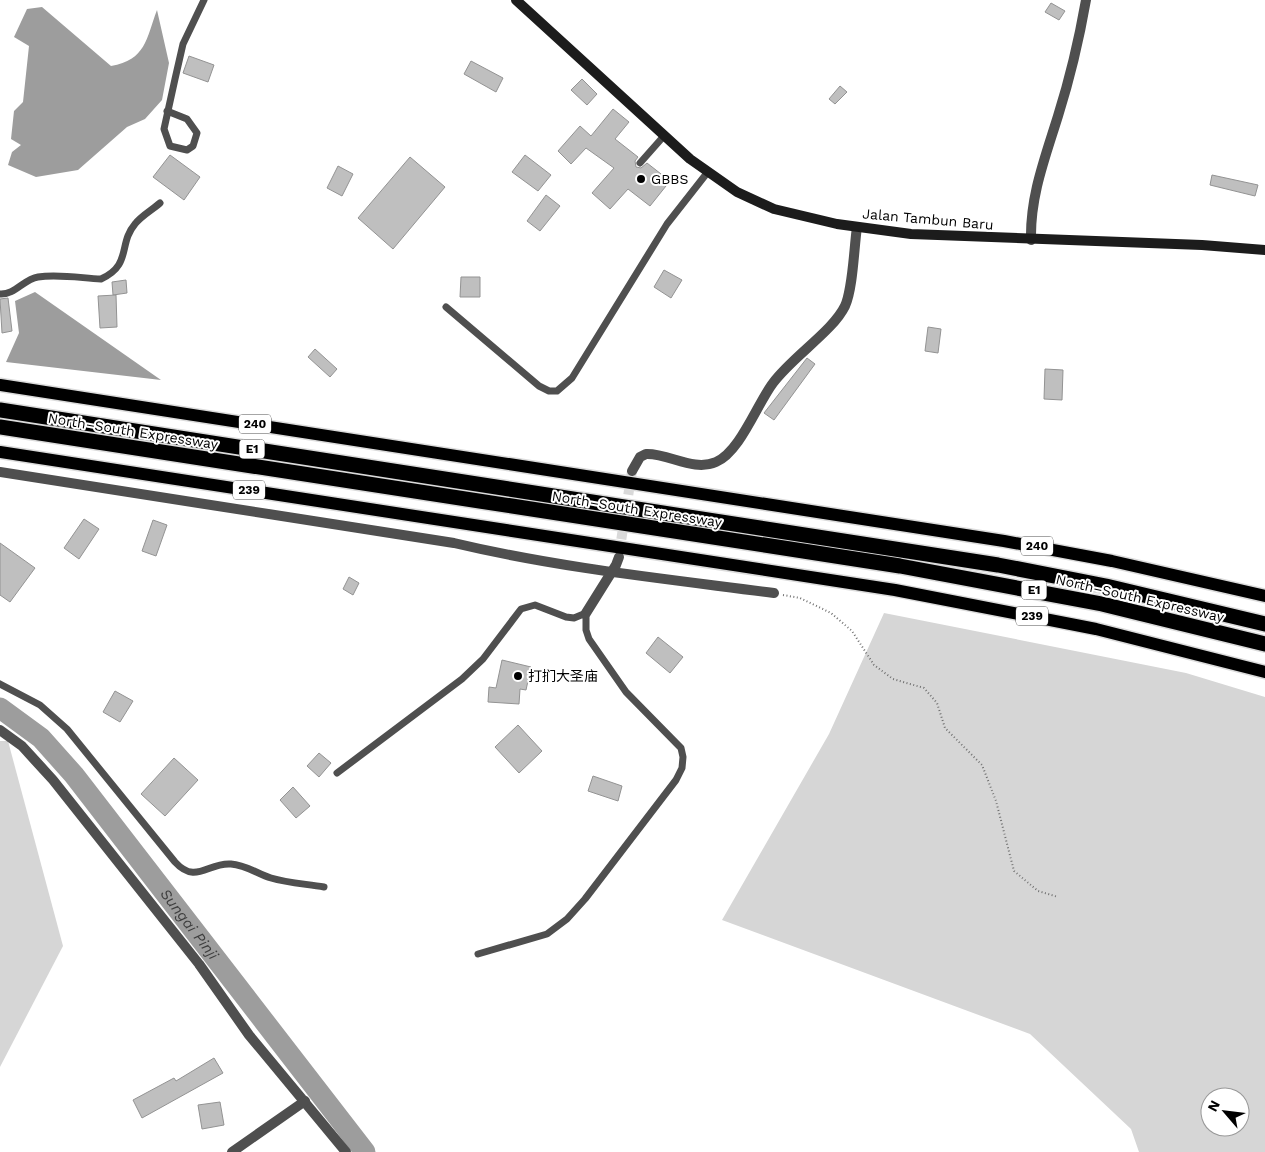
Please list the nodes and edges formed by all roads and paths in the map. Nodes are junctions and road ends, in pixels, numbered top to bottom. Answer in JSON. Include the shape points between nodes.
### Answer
{"nodes":[{"id":1,"x":204,"y":0,"type":"edge"},
{"id":2,"x":516,"y":0,"type":"edge"},
{"id":3,"x":1086,"y":0,"type":"edge"},
{"id":4,"x":167,"y":112,"type":"junction"},
{"id":5,"x":664,"y":137,"type":"junction"},
{"id":6,"x":640,"y":163,"type":"dead end"},
{"id":7,"x":707,"y":173,"type":"junction"},
{"id":8,"x":160,"y":203,"type":"dead end"},
{"id":9,"x":856,"y":227,"type":"junction"},
{"id":10,"x":1031,"y":240,"type":"junction"},
{"id":11,"x":1265,"y":250,"type":"edge"},
{"id":12,"x":0,"y":294,"type":"edge"},
{"id":13,"x":446,"y":307,"type":"dead end"},
{"id":14,"x":0,"y":385,"type":"edge"},
{"id":15,"x":0,"y":410,"type":"edge"},
{"id":16,"x":0,"y":427,"type":"edge"},
{"id":17,"x":0,"y":452,"type":"edge"},
{"id":18,"x":632,"y":471,"type":"tunnel mouth"},
{"id":19,"x":0,"y":472,"type":"edge"},
{"id":20,"x":619,"y":558,"type":"tunnel mouth"},
{"id":21,"x":612,"y":572,"type":"junction"},
{"id":22,"x":774,"y":593,"type":"joint"},
{"id":23,"x":1265,"y":596,"type":"edge"},
{"id":24,"x":586,"y":613,"type":"junction"},
{"id":25,"x":1265,"y":624,"type":"edge"},
{"id":26,"x":1265,"y":644,"type":"edge"},
{"id":27,"x":1265,"y":672,"type":"edge"},
{"id":28,"x":0,"y":684,"type":"edge"},
{"id":29,"x":0,"y":730,"type":"edge"},
{"id":30,"x":337,"y":773,"type":"dead end"},
{"id":31,"x":324,"y":887,"type":"dead end"},
{"id":32,"x":1058,"y":897,"type":"dead end"},
{"id":33,"x":478,"y":954,"type":"dead end"},
{"id":34,"x":305,"y":1101,"type":"junction"},
{"id":35,"x":232,"y":1152,"type":"edge"},
{"id":36,"x":346,"y":1152,"type":"edge"}],
"edges":[{"from":1,"to":4,"type":"lane","via":[[183,44]]},
{"from":2,"to":5,"type":"main road","name":"Jalan Tambun Baru"},
{"from":3,"to":10,"type":"street","via":[[1067,86],[1036,188]]},
{"from":4,"to":4,"type":"lane","via":[[187,119],[197,133],[193,146],[187,150],[170,146],[164,129]]},
{"from":5,"to":6,"type":"lane"},
{"from":5,"to":7,"type":"main road","name":"Jalan Tambun Baru"},
{"from":7,"to":9,"type":"main road","name":"Jalan Tambun Baru","via":[[736,192],[774,208]]},
{"from":7,"to":13,"type":"lane","via":[[667,224],[572,378],[558,391],[549,392],[539,386]]},
{"from":8,"to":12,"type":"lane","via":[[134,224],[123,258],[109,275],[101,279],[38,277]]},
{"from":9,"to":10,"type":"main road","name":"Jalan Tambun Baru","via":[[911,234]]},
{"from":9,"to":18,"type":"street","via":[[848,297],[843,311],[784,369],[731,451],[716,462],[705,465],[646,454],[640,456]]},
{"from":10,"to":11,"type":"main road","name":"Jalan Tambun Baru"},
{"from":14,"to":23,"type":"main road","number":"240","via":[[1021,544]]},
{"from":15,"to":25,"type":"highway","name":"North–South Expressway","number":"E1","via":[[951,557],[1106,586]]},
{"from":16,"to":26,"type":"highway","name":"North–South Expressway","number":"E1","via":[[909,568],[1102,604]]},
{"from":17,"to":27,"type":"main road","number":"239","via":[[914,594],[1096,629]]},
{"from":19,"to":21,"type":"street","via":[[454,543],[506,556]]},
{"from":20,"to":21,"type":"street"},
{"from":21,"to":22,"type":"street"},
{"from":21,"to":24,"type":"street"},
{"from":22,"to":32,"type":"path","via":[[800,598],[831,613],[852,631],[874,665],[894,679],[924,688],[938,703],[945,728],[982,765],[996,801],[1014,871],[1038,891]]},
{"from":24,"to":30,"type":"lane","via":[[574,618],[535,605],[521,608],[483,659],[462,679]]},
{"from":24,"to":33,"type":"lane","via":[[589,639],[626,692],[681,748],[684,757],[682,768],[667,794],[567,919],[547,934]]},
{"from":28,"to":31,"type":"lane","via":[[40,705],[67,729],[175,862],[186,871],[191,873],[233,864],[270,878]]},
{"from":29,"to":34,"type":"street","via":[[22,746],[54,780],[199,964],[249,1035]]},
{"from":34,"to":35,"type":"street"},
{"from":34,"to":36,"type":"street"}]}
